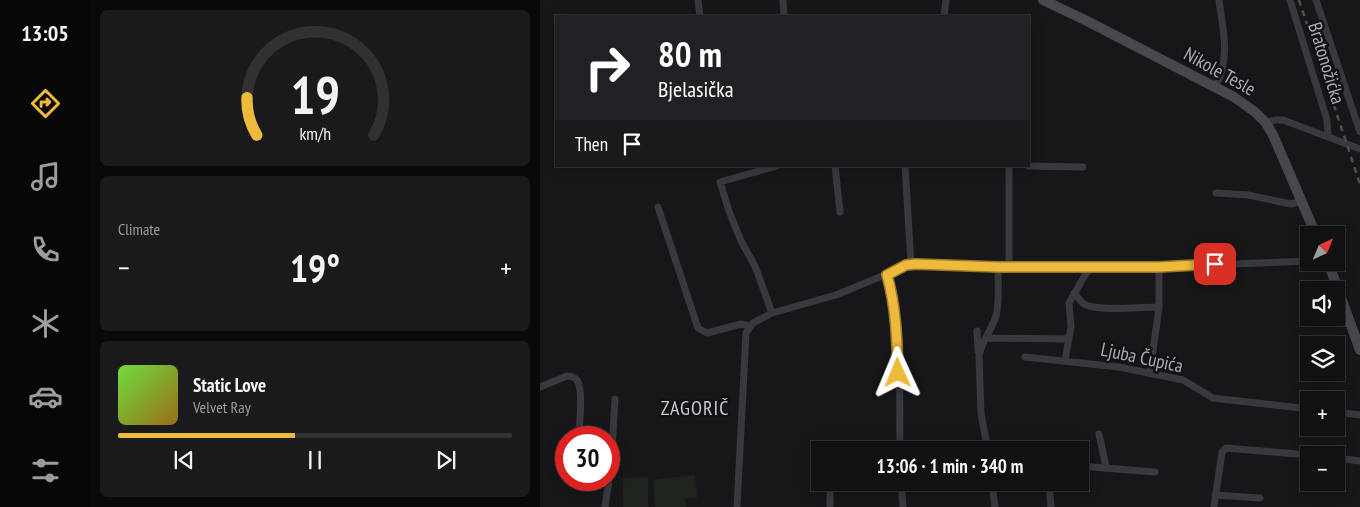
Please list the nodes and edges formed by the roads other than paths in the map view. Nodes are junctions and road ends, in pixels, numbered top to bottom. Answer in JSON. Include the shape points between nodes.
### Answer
{"nodes":[{"id":1,"x":698,"y":0,"type":"edge"},
{"id":2,"x":783,"y":0,"type":"edge"},
{"id":3,"x":946,"y":0,"type":"edge"},
{"id":4,"x":1043,"y":0,"type":"edge"},
{"id":5,"x":1218,"y":0,"type":"edge"},
{"id":6,"x":1290,"y":0,"type":"edge"},
{"id":7,"x":1316,"y":0,"type":"edge"},
{"id":8,"x":700,"y":15,"type":"edge"},
{"id":9,"x":784,"y":15,"type":"edge"},
{"id":10,"x":944,"y":15,"type":"edge"},
{"id":11,"x":1215,"y":86,"type":"junction"},
{"id":12,"x":1266,"y":123,"type":"junction"},
{"id":13,"x":1360,"y":132,"type":"edge"},
{"id":14,"x":1328,"y":137,"type":"junction"},
{"id":15,"x":1360,"y":149,"type":"edge"},
{"id":16,"x":1030,"y":166,"type":"edge"},
{"id":17,"x":773,"y":167,"type":"edge"},
{"id":18,"x":835,"y":167,"type":"edge"},
{"id":19,"x":905,"y":167,"type":"edge"},
{"id":20,"x":1009,"y":167,"type":"edge"},
{"id":21,"x":1082,"y":167,"type":"dead end"},
{"id":22,"x":1216,"y":193,"type":"dead end"},
{"id":23,"x":1302,"y":201,"type":"junction"},
{"id":24,"x":658,"y":207,"type":"dead end"},
{"id":25,"x":840,"y":212,"type":"dead end"},
{"id":26,"x":1312,"y":226,"type":"edge"},
{"id":27,"x":1300,"y":261,"type":"edge"},
{"id":28,"x":911,"y":264,"type":"junction"},
{"id":29,"x":1009,"y":266,"type":"junction"},
{"id":30,"x":1092,"y":266,"type":"junction"},
{"id":31,"x":998,"y":267,"type":"junction"},
{"id":32,"x":1159,"y":267,"type":"junction"},
{"id":33,"x":1331,"y":271,"type":"edge"},
{"id":34,"x":887,"y":275,"type":"junction"},
{"id":35,"x":1074,"y":293,"type":"junction"},
{"id":36,"x":1159,"y":307,"type":"junction"},
{"id":37,"x":772,"y":313,"type":"junction"},
{"id":38,"x":749,"y":326,"type":"junction"},
{"id":39,"x":977,"y":331,"type":"dead end"},
{"id":40,"x":987,"y":338,"type":"junction"},
{"id":41,"x":1069,"y":339,"type":"junction"},
{"id":42,"x":1360,"y":350,"type":"edge"},
{"id":43,"x":979,"y":356,"type":"junction"},
{"id":44,"x":1025,"y":357,"type":"dead end"},
{"id":45,"x":1065,"y":360,"type":"junction"},
{"id":46,"x":1150,"y":373,"type":"junction"},
{"id":47,"x":540,"y":387,"type":"edge"},
{"id":48,"x":615,"y":399,"type":"dead end"},
{"id":49,"x":1300,"y":408,"type":"edge"},
{"id":50,"x":1345,"y":413,"type":"edge"},
{"id":51,"x":1360,"y":415,"type":"edge"},
{"id":52,"x":579,"y":426,"type":"edge"},
{"id":53,"x":613,"y":426,"type":"edge"},
{"id":54,"x":1099,"y":434,"type":"dead end"},
{"id":55,"x":900,"y":441,"type":"edge"},
{"id":56,"x":986,"y":441,"type":"edge"},
{"id":57,"x":1300,"y":455,"type":"edge"},
{"id":58,"x":1345,"y":459,"type":"edge"},
{"id":59,"x":1360,"y":461,"type":"edge"},
{"id":60,"x":1089,"y":467,"type":"edge"},
{"id":61,"x":1106,"y":468,"type":"junction"},
{"id":62,"x":1155,"y":472,"type":"dead end"},
{"id":63,"x":607,"y":491,"type":"edge"},
{"id":64,"x":830,"y":491,"type":"edge"},
{"id":65,"x":902,"y":491,"type":"edge"},
{"id":66,"x":993,"y":491,"type":"edge"},
{"id":67,"x":1050,"y":491,"type":"edge"},
{"id":68,"x":1215,"y":495,"type":"junction"},
{"id":69,"x":1260,"y":498,"type":"dead end"},
{"id":70,"x":605,"y":507,"type":"edge"},
{"id":71,"x":737,"y":507,"type":"edge"},
{"id":72,"x":830,"y":507,"type":"edge"},
{"id":73,"x":903,"y":507,"type":"edge"},
{"id":74,"x":995,"y":507,"type":"edge"},
{"id":75,"x":1051,"y":507,"type":"edge"},
{"id":76,"x":1214,"y":507,"type":"edge"}],
"edges":[{"from":1,"to":8,"type":"street"},
{"from":2,"to":9,"type":"street"},
{"from":3,"to":10,"type":"street"},
{"from":4,"to":11,"type":"street","name":"Nikole Tesle"},
{"from":5,"to":11,"type":"street","via":[[1226,48],[1222,74]]},
{"from":6,"to":14,"type":"street","name":"Bratonožićka","via":[[1327,120]]},
{"from":7,"to":13,"type":"street"},
{"from":11,"to":12,"type":"street","name":"Nikole Tesle","via":[[1250,107]]},
{"from":12,"to":14,"type":"street","via":[[1283,120]]},
{"from":12,"to":23,"type":"street","name":"Nikole Tesle"},
{"from":14,"to":15,"type":"street"},
{"from":16,"to":21,"type":"street"},
{"from":17,"to":37,"type":"street","via":[[720,182]]},
{"from":18,"to":25,"type":"street"},
{"from":19,"to":28,"type":"street"},
{"from":20,"to":29,"type":"street"},
{"from":22,"to":23,"type":"street","via":[[1291,204]]},
{"from":23,"to":26,"type":"street","name":"Nikole Tesle"},
{"from":24,"to":38,"type":"street","via":[[698,328],[708,333],[741,324]]},
{"from":27,"to":32,"type":"street"},
{"from":28,"to":31,"type":"street"},
{"from":28,"to":34,"type":"street"},
{"from":29,"to":30,"type":"street"},
{"from":29,"to":31,"type":"street"},
{"from":30,"to":32,"type":"street"},
{"from":30,"to":35,"type":"street"},
{"from":31,"to":40,"type":"street","via":[[996,318]]},
{"from":32,"to":36,"type":"street"},
{"from":33,"to":42,"type":"street"},
{"from":34,"to":37,"type":"street","via":[[836,295]]},
{"from":34,"to":55,"type":"street","via":[[897,329]]},
{"from":35,"to":36,"type":"street","via":[[1090,307]]},
{"from":35,"to":41,"type":"street","via":[[1069,303]]},
{"from":36,"to":46,"type":"street"},
{"from":37,"to":38,"type":"street"},
{"from":38,"to":71,"type":"street","via":[[745,340]]},
{"from":39,"to":43,"type":"street"},
{"from":40,"to":41,"type":"street"},
{"from":40,"to":43,"type":"street"},
{"from":41,"to":45,"type":"street"},
{"from":43,"to":56,"type":"street","via":[[981,414]]},
{"from":44,"to":45,"type":"street","name":"Ljuba Čupića"},
{"from":45,"to":46,"type":"street","name":"Ljuba Čupića"},
{"from":46,"to":49,"type":"street","name":"Ljuba Čupića","via":[[1183,380],[1213,398]]},
{"from":47,"to":52,"type":"street","via":[[567,376],[577,380]]},
{"from":48,"to":53,"type":"street"},
{"from":50,"to":51,"type":"street"},
{"from":54,"to":61,"type":"street"},
{"from":57,"to":68,"type":"street","via":[[1226,448],[1222,452]]},
{"from":58,"to":59,"type":"street"},
{"from":60,"to":61,"type":"street"},
{"from":61,"to":62,"type":"street"},
{"from":63,"to":70,"type":"street"},
{"from":64,"to":72,"type":"street"},
{"from":65,"to":73,"type":"street"},
{"from":66,"to":74,"type":"street"},
{"from":67,"to":75,"type":"street"},
{"from":68,"to":69,"type":"street"},
{"from":68,"to":76,"type":"street"}]}
